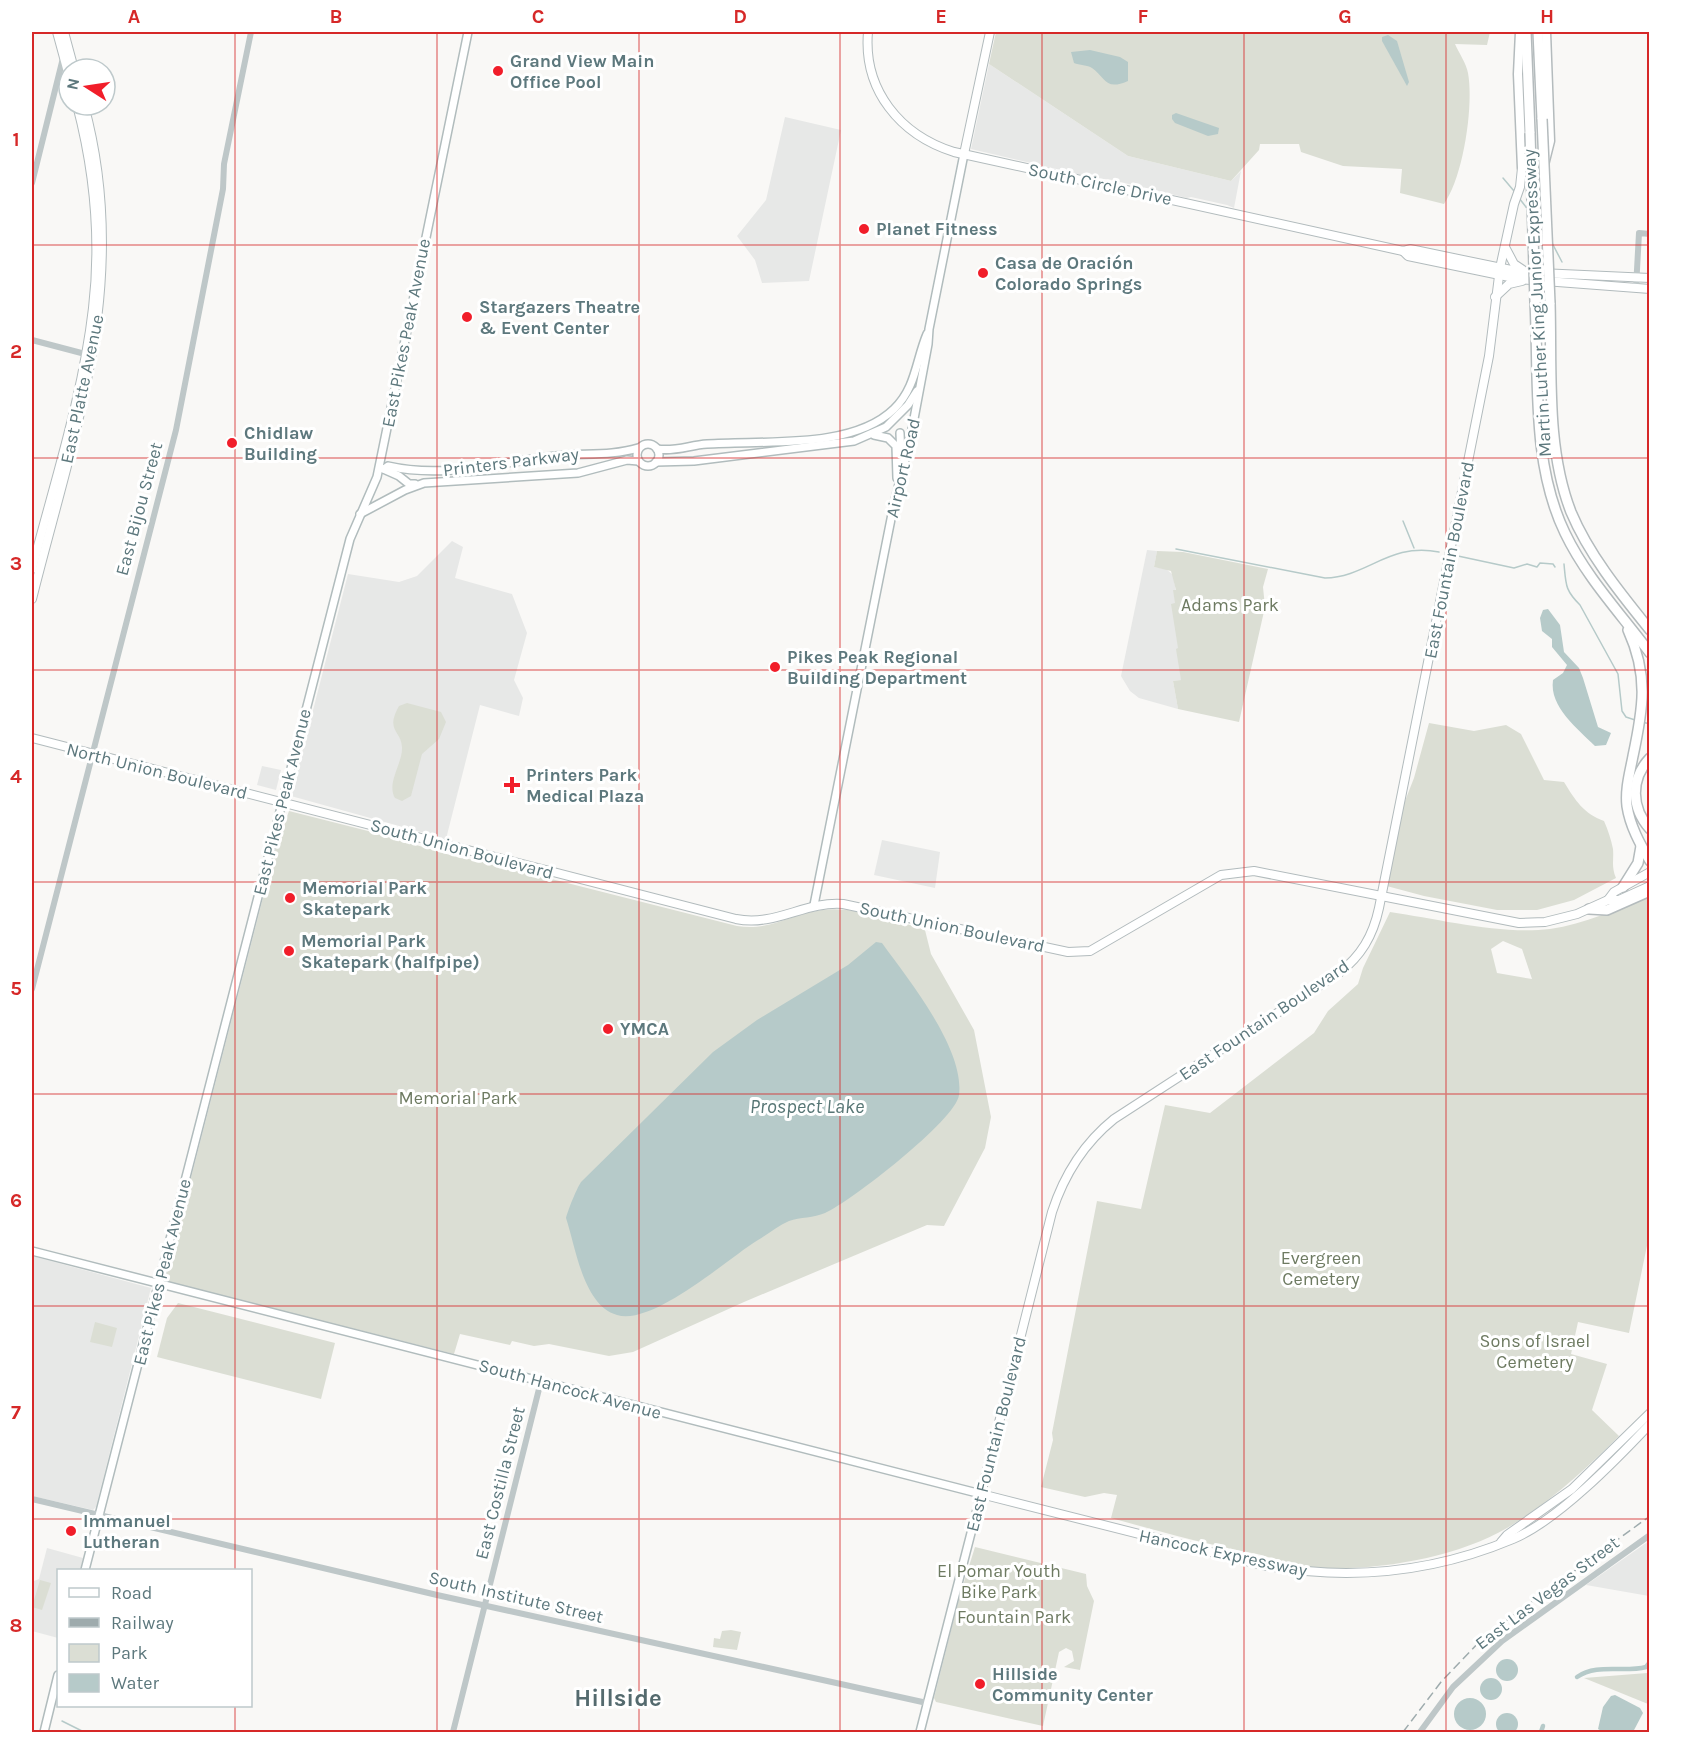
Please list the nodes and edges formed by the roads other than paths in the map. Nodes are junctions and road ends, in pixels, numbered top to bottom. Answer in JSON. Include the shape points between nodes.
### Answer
{"nodes":[{"id":1,"x":57,"y":32,"type":"edge"},
{"id":2,"x":64,"y":32,"type":"edge"},
{"id":3,"x":251,"y":32,"type":"edge"},
{"id":4,"x":468,"y":32,"type":"edge"},
{"id":5,"x":868,"y":32,"type":"edge"},
{"id":6,"x":990,"y":32,"type":"edge"},
{"id":7,"x":1520,"y":32,"type":"edge"},
{"id":8,"x":1526,"y":32,"type":"edge"},
{"id":9,"x":1538,"y":32,"type":"edge"},
{"id":10,"x":1546,"y":32,"type":"edge"},
{"id":11,"x":67,"y":42,"type":"junction"},
{"id":12,"x":64,"y":56,"type":"joint"},
{"id":13,"x":71,"y":57,"type":"edge"},
{"id":14,"x":57,"y":84,"type":"edge"},
{"id":15,"x":80,"y":117,"type":"edge"},
{"id":16,"x":87,"y":117,"type":"edge"},
{"id":17,"x":86,"y":142,"type":"junction"},
{"id":18,"x":964,"y":154,"type":"junction"},
{"id":19,"x":96,"y":159,"type":"junction"},
{"id":20,"x":1543,"y":167,"type":"joint"},
{"id":21,"x":1525,"y":168,"type":"joint"},
{"id":22,"x":91,"y":175,"type":"junction"},
{"id":23,"x":32,"y":183,"type":"edge"},
{"id":24,"x":1522,"y":186,"type":"junction"},
{"id":25,"x":101,"y":196,"type":"junction"},
{"id":26,"x":1650,"y":234,"type":"edge"},
{"id":27,"x":1505,"y":246,"type":"junction"},
{"id":28,"x":1499,"y":272,"type":"junction"},
{"id":29,"x":1527,"y":276,"type":"junction"},
{"id":30,"x":1637,"y":277,"type":"junction"},
{"id":31,"x":1649,"y":278,"type":"edge"},
{"id":32,"x":1636,"y":288,"type":"junction"},
{"id":33,"x":1650,"y":289,"type":"edge"},
{"id":34,"x":1495,"y":297,"type":"junction"},
{"id":35,"x":929,"y":329,"type":"junction"},
{"id":36,"x":32,"y":340,"type":"edge"},
{"id":37,"x":89,"y":355,"type":"junction"},
{"id":38,"x":922,"y":380,"type":"junction"},
{"id":39,"x":889,"y":419,"type":"junction"},
{"id":40,"x":900,"y":434,"type":"junction"},
{"id":41,"x":872,"y":435,"type":"junction"},
{"id":42,"x":908,"y":446,"type":"junction"},
{"id":43,"x":640,"y":447,"type":"junction"},
{"id":44,"x":657,"y":449,"type":"junction"},
{"id":45,"x":638,"y":461,"type":"junction"},
{"id":46,"x":654,"y":464,"type":"junction"},
{"id":47,"x":381,"y":468,"type":"junction"},
{"id":48,"x":897,"y":474,"type":"junction"},
{"id":49,"x":424,"y":483,"type":"junction"},
{"id":50,"x":897,"y":492,"type":"junction"},
{"id":51,"x":360,"y":514,"type":"junction"},
{"id":52,"x":1601,"y":564,"type":"junction"},
{"id":53,"x":32,"y":569,"type":"edge"},
{"id":54,"x":32,"y":599,"type":"edge"},
{"id":55,"x":1620,"y":615,"type":"junction"},
{"id":56,"x":1650,"y":622,"type":"edge"},
{"id":57,"x":1650,"y":630,"type":"edge"},
{"id":58,"x":1650,"y":653,"type":"edge"},
{"id":59,"x":32,"y":738,"type":"edge"},
{"id":60,"x":93,"y":754,"type":"junction"},
{"id":61,"x":1649,"y":759,"type":"edge"},
{"id":62,"x":282,"y":803,"type":"junction"},
{"id":63,"x":1650,"y":829,"type":"edge"},
{"id":64,"x":1641,"y":846,"type":"junction"},
{"id":65,"x":1650,"y":861,"type":"edge"},
{"id":66,"x":1650,"y":872,"type":"edge"},
{"id":67,"x":1650,"y":886,"type":"edge"},
{"id":68,"x":1623,"y":887,"type":"junction"},
{"id":69,"x":1650,"y":891,"type":"edge"},
{"id":70,"x":1381,"y":897,"type":"junction"},
{"id":71,"x":1608,"y":900,"type":"junction"},
{"id":72,"x":814,"y":905,"type":"junction"},
{"id":73,"x":1589,"y":909,"type":"junction"},
{"id":74,"x":32,"y":989,"type":"edge"},
{"id":75,"x":32,"y":1251,"type":"edge"},
{"id":76,"x":159,"y":1284,"type":"junction"},
{"id":77,"x":541,"y":1381,"type":"junction"},
{"id":78,"x":1650,"y":1413,"type":"edge"},
{"id":79,"x":1650,"y":1424,"type":"edge"},
{"id":80,"x":981,"y":1494,"type":"junction"},
{"id":81,"x":32,"y":1499,"type":"edge"},
{"id":82,"x":100,"y":1515,"type":"junction"},
{"id":83,"x":1650,"y":1535,"type":"edge"},
{"id":84,"x":1501,"y":1542,"type":"junction"},
{"id":85,"x":85,"y":1569,"type":"edge"},
{"id":86,"x":484,"y":1605,"type":"junction"},
{"id":87,"x":57,"y":1679,"type":"edge"},
{"id":88,"x":927,"y":1704,"type":"junction"},
{"id":89,"x":44,"y":1732,"type":"edge"},
{"id":90,"x":453,"y":1732,"type":"edge"},
{"id":91,"x":920,"y":1732,"type":"edge"},
{"id":92,"x":1420,"y":1732,"type":"edge"}],
"edges":[{"from":1,"to":12,"type":"main road"},
{"from":2,"to":11,"type":"main road"},
{"from":3,"to":60,"type":"street","name":"East Bijou Street","via":[[176,430]]},
{"from":4,"to":47,"type":"main road","name":"East Pikes Peak Avenue"},
{"from":5,"to":18,"type":"main road","name":"South Circle Drive","via":[[873,77],[894,115],[927,141]]},
{"from":6,"to":18,"type":"main road","name":"Airport Road"},
{"from":7,"to":21,"type":"highway","via":[[1518,74]]},
{"from":8,"to":55,"type":"highway","name":"Martin Luther King Junior Expressway","bridge":true,"via":[[1542,441],[1552,499],[1578,557]]},
{"from":9,"to":52,"type":"highway","name":"Martin Luther King Junior Expressway","bridge":true,"via":[[1559,470],[1575,521]]},
{"from":10,"to":20,"type":"highway","via":[[1550,141]]},
{"from":11,"to":12,"type":"street"},
{"from":11,"to":13,"type":"main road"},
{"from":14,"to":23,"type":"street"},
{"from":15,"to":17,"type":"main road","name":"East Platte Avenue"},
{"from":16,"to":19,"type":"main road","name":"East Platte Avenue"},
{"from":17,"to":19,"type":"main road"},
{"from":17,"to":22,"type":"main road","name":"East Platte Avenue"},
{"from":18,"to":28,"type":"main road","name":"South Circle Drive","via":[[1403,251],[1410,249]]},
{"from":18,"to":35,"type":"main road","name":"Airport Road"},
{"from":19,"to":25,"type":"main road","name":"East Platte Avenue"},
{"from":20,"to":24,"type":"main road","name":"East Fountain Boulevard"},
{"from":21,"to":24,"type":"main road","name":"East Fountain Boulevard"},
{"from":22,"to":25,"type":"main road"},
{"from":22,"to":37,"type":"main road","name":"East Platte Avenue","via":[[96,254]]},
{"from":24,"to":27,"type":"main road","name":"East Fountain Boulevard"},
{"from":25,"to":37,"type":"main road","name":"East Platte Avenue","via":[[102,275]]},
{"from":26,"to":30,"type":"street","via":[[1639,232]]},
{"from":27,"to":28,"type":"main road","name":"East Fountain Boulevard"},
{"from":27,"to":29,"type":"main road","via":[[1514,264]]},
{"from":28,"to":29,"type":"main road","name":"South Circle Drive"},
{"from":28,"to":34,"type":"main road","name":"East Fountain Boulevard"},
{"from":29,"to":30,"type":"main road"},
{"from":29,"to":32,"type":"main road"},
{"from":29,"to":34,"type":"main road","via":[[1509,284]]},
{"from":30,"to":31,"type":"main road"},
{"from":30,"to":32,"type":"street"},
{"from":32,"to":33,"type":"main road"},
{"from":34,"to":70,"type":"main road","name":"East Fountain Boulevard","via":[[1489,357]]},
{"from":35,"to":38,"type":"main road","name":"Airport Road"},
{"from":35,"to":39,"type":"main road","via":[[911,386]]},
{"from":36,"to":37,"type":"street"},
{"from":37,"to":53,"type":"main road","name":"East Platte Avenue"},
{"from":37,"to":54,"type":"main road","name":"East Platte Avenue"},
{"from":38,"to":39,"type":"main road","via":[[908,405]]},
{"from":38,"to":42,"type":"main road","name":"Airport Road"},
{"from":39,"to":40,"type":"main road"},
{"from":39,"to":41,"type":"main road"},
{"from":39,"to":44,"type":"main road","via":[[845,434],[708,444],[671,451]]},
{"from":40,"to":42,"type":"main road"},
{"from":40,"to":48,"type":"main road","via":[[902,448]]},
{"from":41,"to":46,"type":"main road","via":[[836,444]]},
{"from":41,"to":48,"type":"main road","via":[[885,436],[894,443],[898,450]]},
{"from":42,"to":50,"type":"main road","name":"Airport Road"},
{"from":43,"to":44,"type":"main road","via":[[652,444]]},
{"from":43,"to":45,"type":"main road"},
{"from":43,"to":47,"type":"main road","name":"Printers Parkway","via":[[620,454],[556,456],[447,471]]},
{"from":44,"to":46,"type":"main road"},
{"from":45,"to":46,"type":"main road","via":[[642,465]]},
{"from":45,"to":49,"type":"main road","name":"Printers Parkway","via":[[627,460],[578,473]]},
{"from":47,"to":49,"type":"main road","name":"Printers Parkway","via":[[409,484]]},
{"from":47,"to":51,"type":"main road","name":"East Pikes Peak Avenue"},
{"from":48,"to":50,"type":"main road"},
{"from":49,"to":51,"type":"main road","name":"Printers Parkway"},
{"from":50,"to":72,"type":"main road","name":"Airport Road"},
{"from":51,"to":62,"type":"main road","name":"East Pikes Peak Avenue","via":[[350,539]]},
{"from":52,"to":56,"type":"highway"},
{"from":52,"to":57,"type":"highway","name":"Martin Luther King Junior Expressway"},
{"from":55,"to":58,"type":"highway","name":"Martin Luther King Junior Expressway"},
{"from":55,"to":64,"type":"highway","via":[[1640,662],[1644,692],[1627,789],[1627,806]]},
{"from":59,"to":60,"type":"main road","name":"North Union Boulevard"},
{"from":60,"to":62,"type":"main road","name":"North Union Boulevard"},
{"from":60,"to":74,"type":"street","name":"East Bijou Street"},
{"from":61,"to":63,"type":"highway","via":[[1638,777],[1635,796],[1637,810]]},
{"from":62,"to":72,"type":"main road","name":"South Union Boulevard","via":[[736,919],[772,920]]},
{"from":62,"to":76,"type":"main road","name":"East Pikes Peak Avenue"},
{"from":64,"to":65,"type":"highway"},
{"from":64,"to":68,"type":"highway","via":[[1638,863]]},
{"from":66,"to":68,"type":"main road","name":"South Union Boulevard"},
{"from":67,"to":71,"type":"main road","name":"South Union Boulevard","via":[[1618,900]]},
{"from":68,"to":71,"type":"main road","name":"South Union Boulevard"},
{"from":69,"to":73,"type":"highway","via":[[1607,910]]},
{"from":70,"to":72,"type":"main road","name":"South Union Boulevard","via":[[1239,871],[1221,875],[1081,953],[843,904]]},
{"from":70,"to":73,"type":"main road","name":"South Union Boulevard","via":[[1519,923],[1561,919]]},
{"from":70,"to":80,"type":"main road","name":"East Fountain Boulevard","via":[[1372,933],[1348,966],[1114,1119],[1092,1138],[1075,1162],[1052,1212]]},
{"from":71,"to":73,"type":"main road","name":"South Union Boulevard"},
{"from":75,"to":76,"type":"main road","name":"South Hancock Avenue"},
{"from":76,"to":77,"type":"main road","name":"South Hancock Avenue"},
{"from":76,"to":82,"type":"main road","name":"East Pikes Peak Avenue"},
{"from":77,"to":80,"type":"main road","name":"South Hancock Avenue"},
{"from":77,"to":86,"type":"street","name":"East Costilla Street"},
{"from":78,"to":84,"type":"main road","name":"Hancock Expressway","via":[[1580,1482]]},
{"from":79,"to":84,"type":"main road","name":"Hancock Expressway","via":[[1577,1495],[1512,1540]]},
{"from":80,"to":84,"type":"main road","name":"Hancock Expressway","via":[[1303,1572],[1365,1574],[1402,1570],[1467,1556]]},
{"from":80,"to":88,"type":"main road","name":"East Fountain Boulevard"},
{"from":81,"to":82,"type":"street","name":"South Institute Street"},
{"from":82,"to":85,"type":"main road","name":"East Pikes Peak Avenue"},
{"from":82,"to":86,"type":"street","name":"South Institute Street"},
{"from":83,"to":92,"type":"street","name":"East Las Vegas Street","via":[[1502,1641],[1454,1688]]},
{"from":86,"to":88,"type":"street","name":"South Institute Street"},
{"from":86,"to":90,"type":"street","name":"East Costilla Street"},
{"from":87,"to":89,"type":"main road"},
{"from":88,"to":91,"type":"main road","name":"East Fountain Boulevard"}]}
